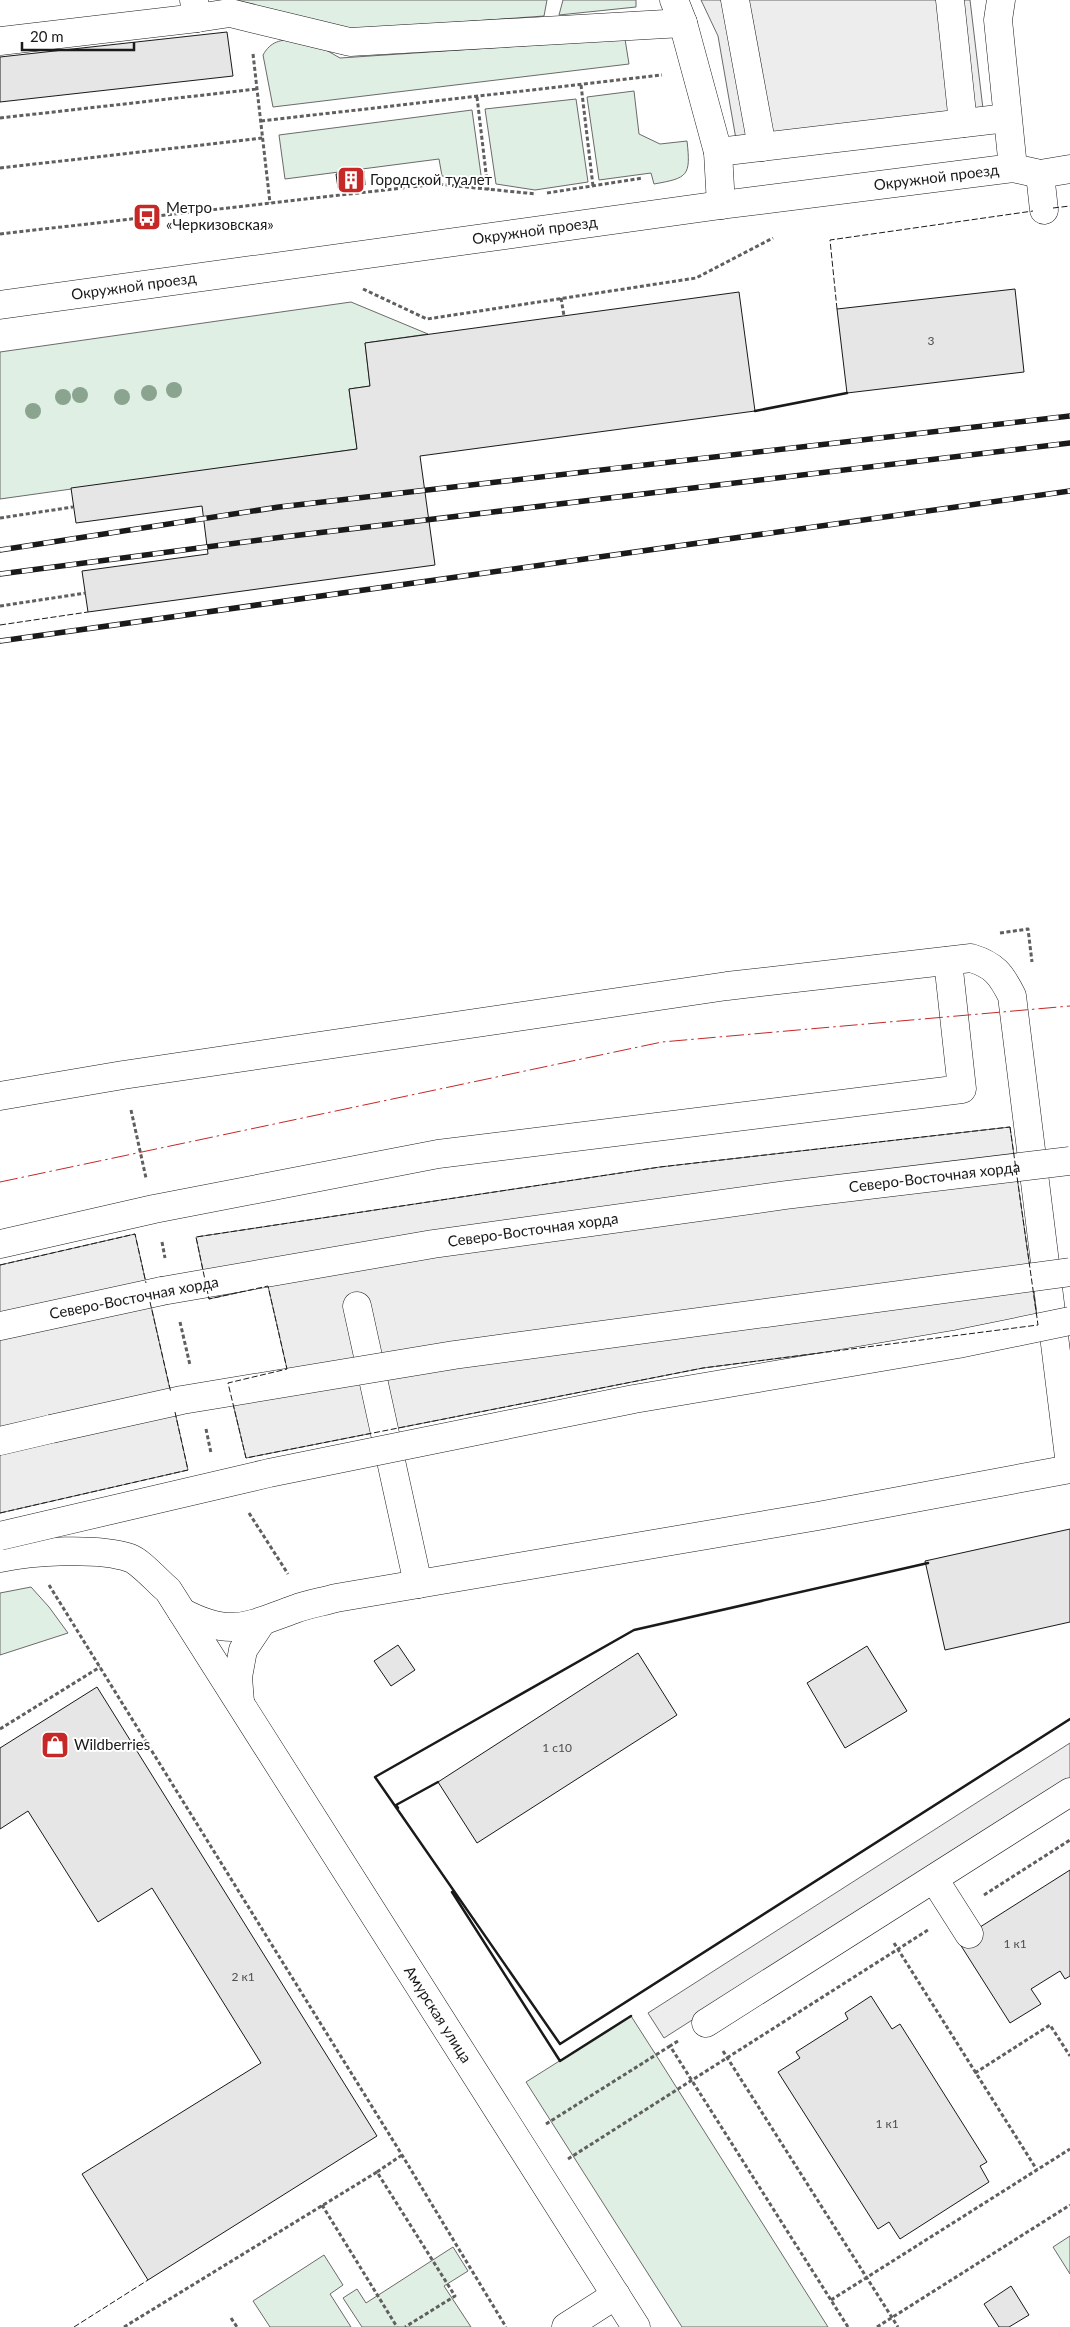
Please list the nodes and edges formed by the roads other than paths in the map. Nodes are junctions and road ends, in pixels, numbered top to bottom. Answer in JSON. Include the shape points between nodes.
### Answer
{"nodes":[{"id":1,"x":735,"y":0,"type":"edge"},
{"id":2,"x":950,"y":0,"type":"edge"},
{"id":3,"x":1002,"y":0,"type":"edge"},
{"id":4,"x":195,"y":9,"type":"edge"},
{"id":5,"x":678,"y":12,"type":"edge"},
{"id":6,"x":0,"y":41,"type":"edge"},
{"id":7,"x":1007,"y":118,"type":"junction"},
{"id":8,"x":963,"y":123,"type":"junction"},
{"id":9,"x":762,"y":146,"type":"junction"},
{"id":10,"x":718,"y":152,"type":"junction"},
{"id":11,"x":1013,"y":168,"type":"junction"},
{"id":12,"x":1070,"y":169,"type":"edge"},
{"id":13,"x":1040,"y":174,"type":"junction"},
{"id":14,"x":721,"y":204,"type":"junction"},
{"id":15,"x":1044,"y":210,"type":"dead end"},
{"id":16,"x":0,"y":305,"type":"edge"},
{"id":17,"x":948,"y":961,"type":"junction"},
{"id":18,"x":0,"y":1096,"type":"edge"},
{"id":19,"x":1070,"y":1161,"type":"edge"},
{"id":20,"x":0,"y":1244,"type":"edge"},
{"id":21,"x":1070,"y":1272,"type":"edge"},
{"id":22,"x":162,"y":1291,"type":"junction"},
{"id":23,"x":0,"y":1306,"type":"edge"},
{"id":24,"x":357,"y":1306,"type":"dead end"},
{"id":25,"x":1070,"y":1321,"type":"edge"},
{"id":26,"x":0,"y":1326,"type":"edge"},
{"id":27,"x":52,"y":1430,"type":"junction"},
{"id":28,"x":0,"y":1431,"type":"edge"},
{"id":29,"x":0,"y":1441,"type":"edge"},
{"id":30,"x":1070,"y":1467,"type":"edge"},
{"id":31,"x":0,"y":1536,"type":"edge"},
{"id":32,"x":0,"y":1558,"type":"edge"},
{"id":33,"x":418,"y":1584,"type":"junction"},
{"id":34,"x":182,"y":1612,"type":"junction"},
{"id":35,"x":260,"y":1624,"type":"junction"},
{"id":36,"x":240,"y":1702,"type":"junction"},
{"id":37,"x":1070,"y":1792,"type":"edge"},
{"id":38,"x":934,"y":1878,"type":"junction"},
{"id":39,"x":962,"y":1924,"type":"road end"},
{"id":40,"x":706,"y":2023,"type":"road end"},
{"id":41,"x":616,"y":2295,"type":"junction"},
{"id":42,"x":566,"y":2327,"type":"edge"},
{"id":43,"x":636,"y":2327,"type":"edge"}],
"edges":[{"from":1,"to":9,"type":"street"},
{"from":2,"to":8,"type":"street"},
{"from":3,"to":7,"type":"street","via":[[998,20]]},
{"from":4,"to":5,"type":"street","via":[[248,16],[350,42]]},
{"from":4,"to":6,"type":"street"},
{"from":5,"to":10,"type":"street"},
{"from":7,"to":8,"type":"street"},
{"from":7,"to":11,"type":"street"},
{"from":8,"to":9,"type":"street"},
{"from":9,"to":10,"type":"street"},
{"from":10,"to":14,"type":"street"},
{"from":11,"to":13,"type":"street","name":"Окружной проезд"},
{"from":11,"to":14,"type":"street","name":"Окружной проезд"},
{"from":12,"to":13,"type":"street","name":"Окружной проезд"},
{"from":13,"to":15,"type":"street"},
{"from":14,"to":16,"type":"street","name":"Окружной проезд"},
{"from":17,"to":18,"type":"street","via":[[727,986]]},
{"from":17,"to":20,"type":"street","via":[[962,1088],[438,1154],[154,1209]]},
{"from":17,"to":30,"type":"street","via":[[971,958],[988,964],[1004,980],[1012,996]]},
{"from":19,"to":22,"type":"street","name":"Северо-Восточная хорда","bridge":true,"via":[[432,1244]]},
{"from":21,"to":27,"type":"street","bridge":true,"via":[[454,1355],[182,1400]]},
{"from":22,"to":23,"type":"street"},
{"from":22,"to":26,"type":"street","name":"Северо-Восточная хорда"},
{"from":24,"to":33,"type":"street"},
{"from":25,"to":31,"type":"street","bridge":true,"via":[[958,1344],[625,1401],[269,1473]]},
{"from":27,"to":28,"type":"street"},
{"from":27,"to":29,"type":"street"},
{"from":30,"to":33,"type":"street","via":[[818,1516]]},
{"from":32,"to":34,"type":"street","name":"Амурская улица","via":[[24,1553],[90,1552],[131,1558],[168,1590]]},
{"from":33,"to":35,"type":"street","via":[[336,1598],[296,1609]]},
{"from":34,"to":35,"type":"street","via":[[204,1624],[230,1628]]},
{"from":34,"to":36,"type":"street","name":"Амурская улица"},
{"from":35,"to":36,"type":"street","via":[[243,1650],[238,1677]]},
{"from":36,"to":41,"type":"street","name":"Амурская улица"},
{"from":37,"to":38,"type":"street"},
{"from":38,"to":39,"type":"street"},
{"from":38,"to":40,"type":"street"},
{"from":41,"to":42,"type":"street"},
{"from":41,"to":43,"type":"street","name":"Амурская улица"}]}
